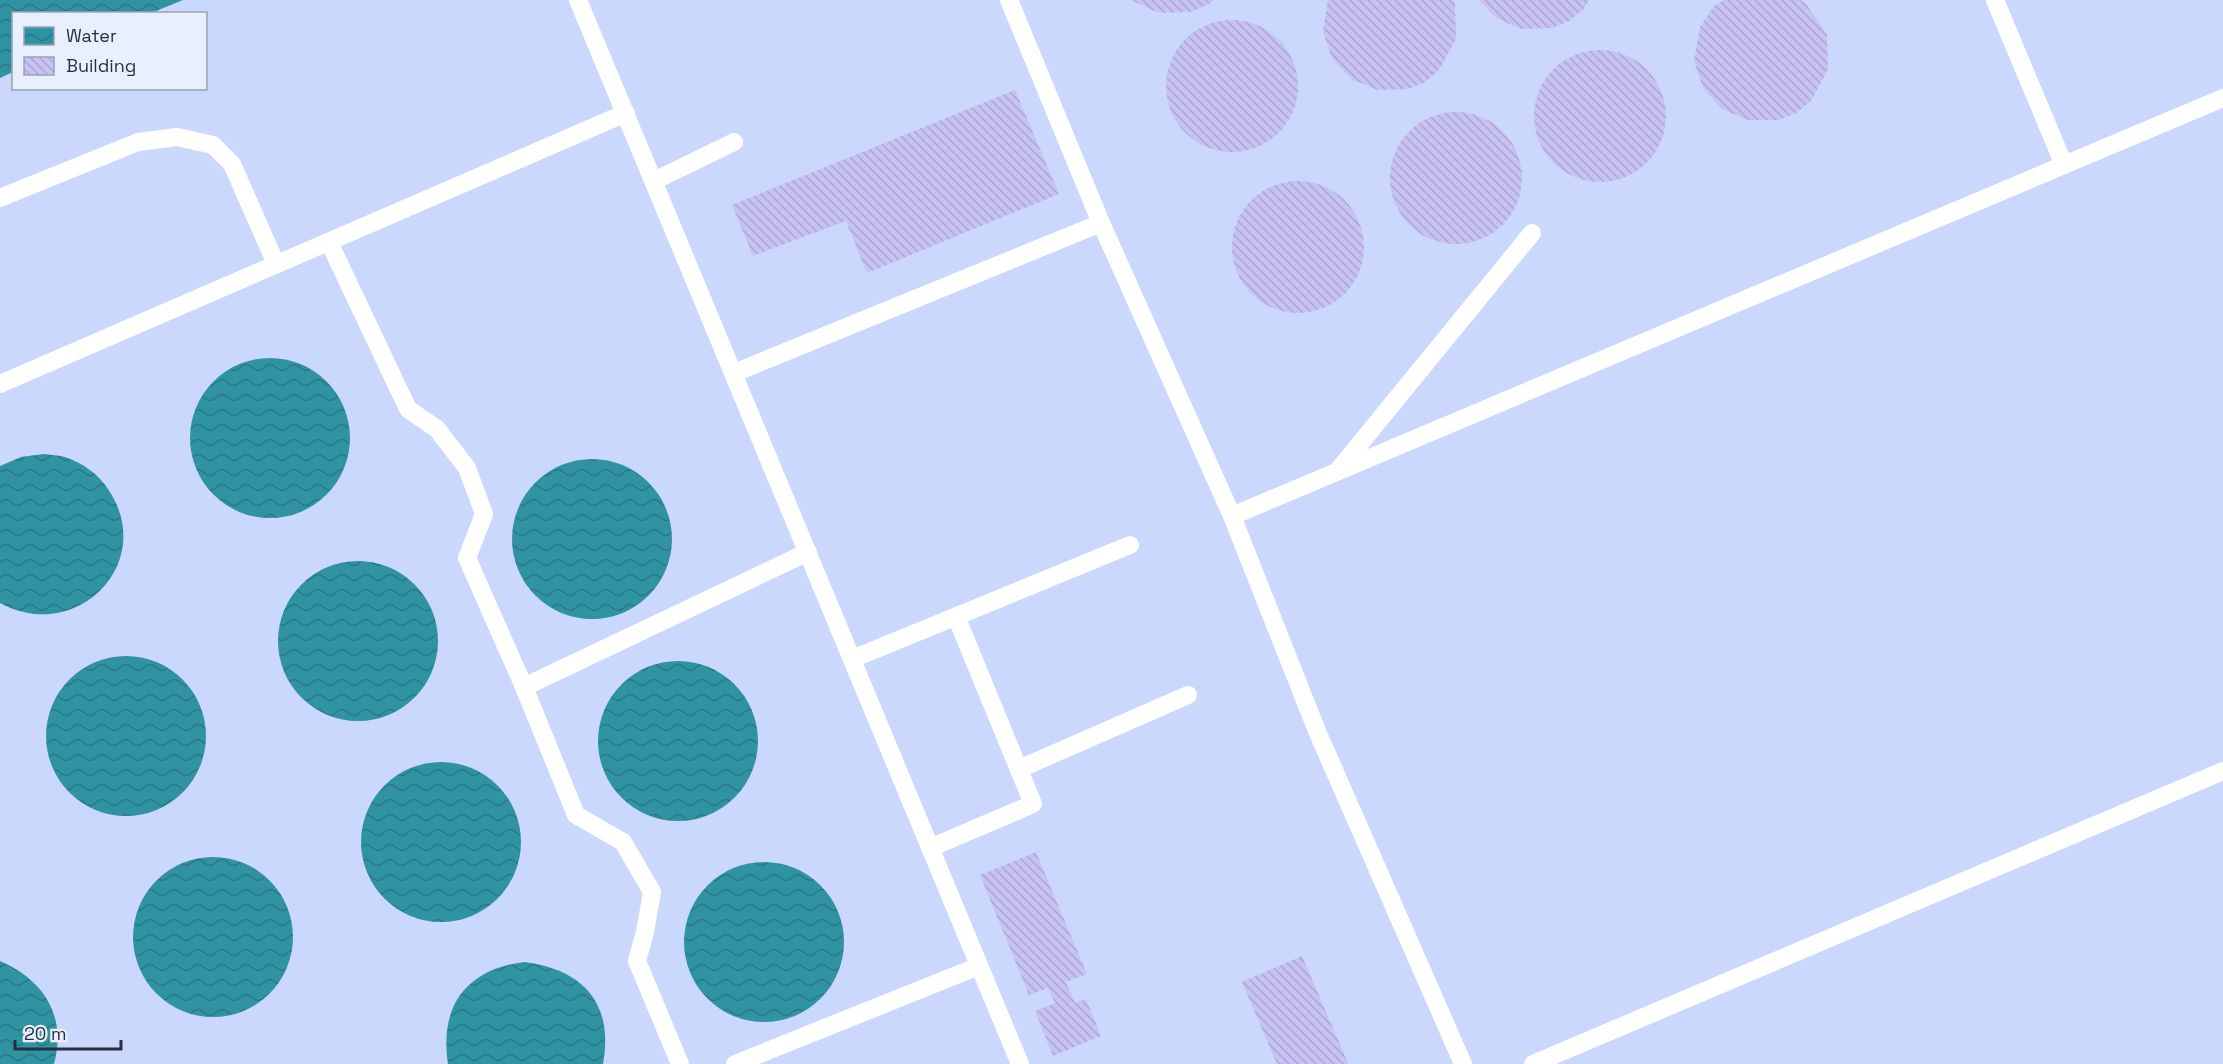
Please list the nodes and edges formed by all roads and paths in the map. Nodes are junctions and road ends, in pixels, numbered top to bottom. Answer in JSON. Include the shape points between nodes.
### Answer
{"nodes":[{"id":1,"x":578,"y":0,"type":"edge"},
{"id":2,"x":1009,"y":0,"type":"edge"},
{"id":3,"x":1995,"y":0,"type":"edge"},
{"id":4,"x":2223,"y":98,"type":"edge"},
{"id":5,"x":626,"y":112,"type":"junction"},
{"id":6,"x":734,"y":142,"type":"dead end"},
{"id":7,"x":2064,"y":165,"type":"junction"},
{"id":8,"x":654,"y":181,"type":"junction"},
{"id":9,"x":0,"y":198,"type":"edge"},
{"id":10,"x":1101,"y":223,"type":"junction"},
{"id":11,"x":1532,"y":233,"type":"dead end"},
{"id":12,"x":329,"y":242,"type":"junction"},
{"id":13,"x":276,"y":264,"type":"junction"},
{"id":14,"x":734,"y":373,"type":"junction"},
{"id":15,"x":0,"y":384,"type":"edge"},
{"id":16,"x":1337,"y":472,"type":"junction"},
{"id":17,"x":1232,"y":516,"type":"junction"},
{"id":18,"x":1130,"y":545,"type":"dead end"},
{"id":19,"x":808,"y":552,"type":"junction"},
{"id":20,"x":956,"y":616,"type":"junction"},
{"id":21,"x":852,"y":659,"type":"junction"},
{"id":22,"x":525,"y":687,"type":"junction"},
{"id":23,"x":1188,"y":695,"type":"dead end"},
{"id":24,"x":1019,"y":769,"type":"junction"},
{"id":25,"x":2223,"y":771,"type":"edge"},
{"id":26,"x":930,"y":848,"type":"junction"},
{"id":27,"x":979,"y":966,"type":"junction"},
{"id":28,"x":680,"y":1064,"type":"edge"},
{"id":29,"x":735,"y":1064,"type":"edge"},
{"id":30,"x":1020,"y":1064,"type":"edge"},
{"id":31,"x":1462,"y":1064,"type":"edge"},
{"id":32,"x":1533,"y":1064,"type":"edge"}],
"edges":[{"from":1,"to":5,"type":"lane"},
{"from":2,"to":10,"type":"lane"},
{"from":3,"to":7,"type":"lane"},
{"from":4,"to":7,"type":"lane"},
{"from":5,"to":8,"type":"lane"},
{"from":5,"to":12,"type":"lane"},
{"from":6,"to":8,"type":"lane"},
{"from":7,"to":16,"type":"lane"},
{"from":8,"to":14,"type":"lane"},
{"from":9,"to":13,"type":"lane","via":[[138,142],[177,137],[213,145],[232,164]]},
{"from":10,"to":14,"type":"lane"},
{"from":10,"to":17,"type":"lane"},
{"from":11,"to":16,"type":"lane"},
{"from":12,"to":13,"type":"lane"},
{"from":12,"to":22,"type":"lane","via":[[408,409],[437,429],[467,468],[484,514],[467,558]]},
{"from":13,"to":15,"type":"lane"},
{"from":14,"to":19,"type":"lane"},
{"from":16,"to":17,"type":"lane"},
{"from":17,"to":31,"type":"lane","via":[[1317,730]]},
{"from":18,"to":20,"type":"lane"},
{"from":19,"to":21,"type":"lane"},
{"from":19,"to":22,"type":"lane"},
{"from":20,"to":21,"type":"lane"},
{"from":20,"to":24,"type":"lane"},
{"from":21,"to":26,"type":"lane"},
{"from":22,"to":28,"type":"lane","via":[[576,815],[622,842],[652,892],[637,961]]},
{"from":23,"to":24,"type":"lane"},
{"from":24,"to":26,"type":"lane","via":[[1033,804]]},
{"from":25,"to":32,"type":"lane"},
{"from":26,"to":27,"type":"lane"},
{"from":27,"to":29,"type":"lane"},
{"from":27,"to":30,"type":"lane"}]}
